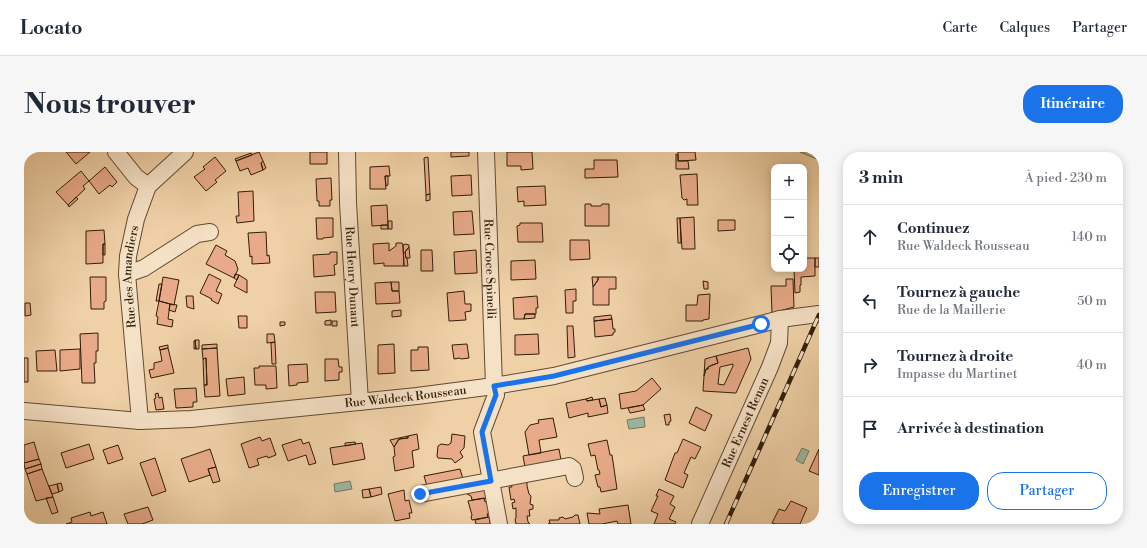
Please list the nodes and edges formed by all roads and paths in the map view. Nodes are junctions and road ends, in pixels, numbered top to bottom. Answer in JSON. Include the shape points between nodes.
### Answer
{"nodes":[{"id":1,"x":116,"y":152,"type":"edge"},
{"id":2,"x":185,"y":152,"type":"edge"},
{"id":3,"x":347,"y":152,"type":"edge"},
{"id":4,"x":486,"y":152,"type":"edge"},
{"id":5,"x":148,"y":186,"type":"junction"},
{"id":6,"x":210,"y":232,"type":"dead end"},
{"id":7,"x":128,"y":274,"type":"junction"},
{"id":8,"x":819,"y":314,"type":"edge"},
{"id":9,"x":780,"y":319,"type":"junction"},
{"id":10,"x":494,"y":386,"type":"junction"},
{"id":11,"x":360,"y":402,"type":"junction"},
{"id":12,"x":24,"y":411,"type":"edge"},
{"id":13,"x":140,"y":421,"type":"junction"},
{"id":14,"x":574,"y":478,"type":"dead end"},
{"id":15,"x":491,"y":481,"type":"junction"},
{"id":16,"x":420,"y":494,"type":"dead end"},
{"id":17,"x":499,"y":524,"type":"edge"},
{"id":18,"x":700,"y":524,"type":"edge"}],
"edges":[{"from":1,"to":5,"type":"street","via":[[136,177]]},
{"from":2,"to":5,"type":"street","name":"Rue des Amandiers"},
{"from":3,"to":11,"type":"street","name":"Rue Henry Dunant"},
{"from":4,"to":10,"type":"street","name":"Rue Croce Spinelli"},
{"from":5,"to":7,"type":"street","name":"Rue des Amandiers","via":[[136,219],[128,256]]},
{"from":6,"to":7,"type":"street","via":[[197,234],[144,268]]},
{"from":7,"to":13,"type":"street","name":"Rue des Amandiers"},
{"from":8,"to":9,"type":"street","name":"Rue Waldeck Rousseau"},
{"from":9,"to":10,"type":"street","name":"Rue Waldeck Rousseau","via":[[554,376]]},
{"from":9,"to":18,"type":"street","name":"Rue Ernest Renan","via":[[779,343],[770,367]]},
{"from":10,"to":11,"type":"street","name":"Rue Waldeck Rousseau"},
{"from":10,"to":15,"type":"street","name":"Rue Croce Spinelli","via":[[496,395],[482,432]]},
{"from":11,"to":13,"type":"street","name":"Rue Waldeck Rousseau","via":[[191,419]]},
{"from":12,"to":13,"type":"street","name":"Rue Waldeck Rousseau"},
{"from":14,"to":15,"type":"street","via":[[573,469],[569,466]]},
{"from":15,"to":16,"type":"street"},
{"from":15,"to":17,"type":"street","name":"Rue Croce Spinelli"}]}
